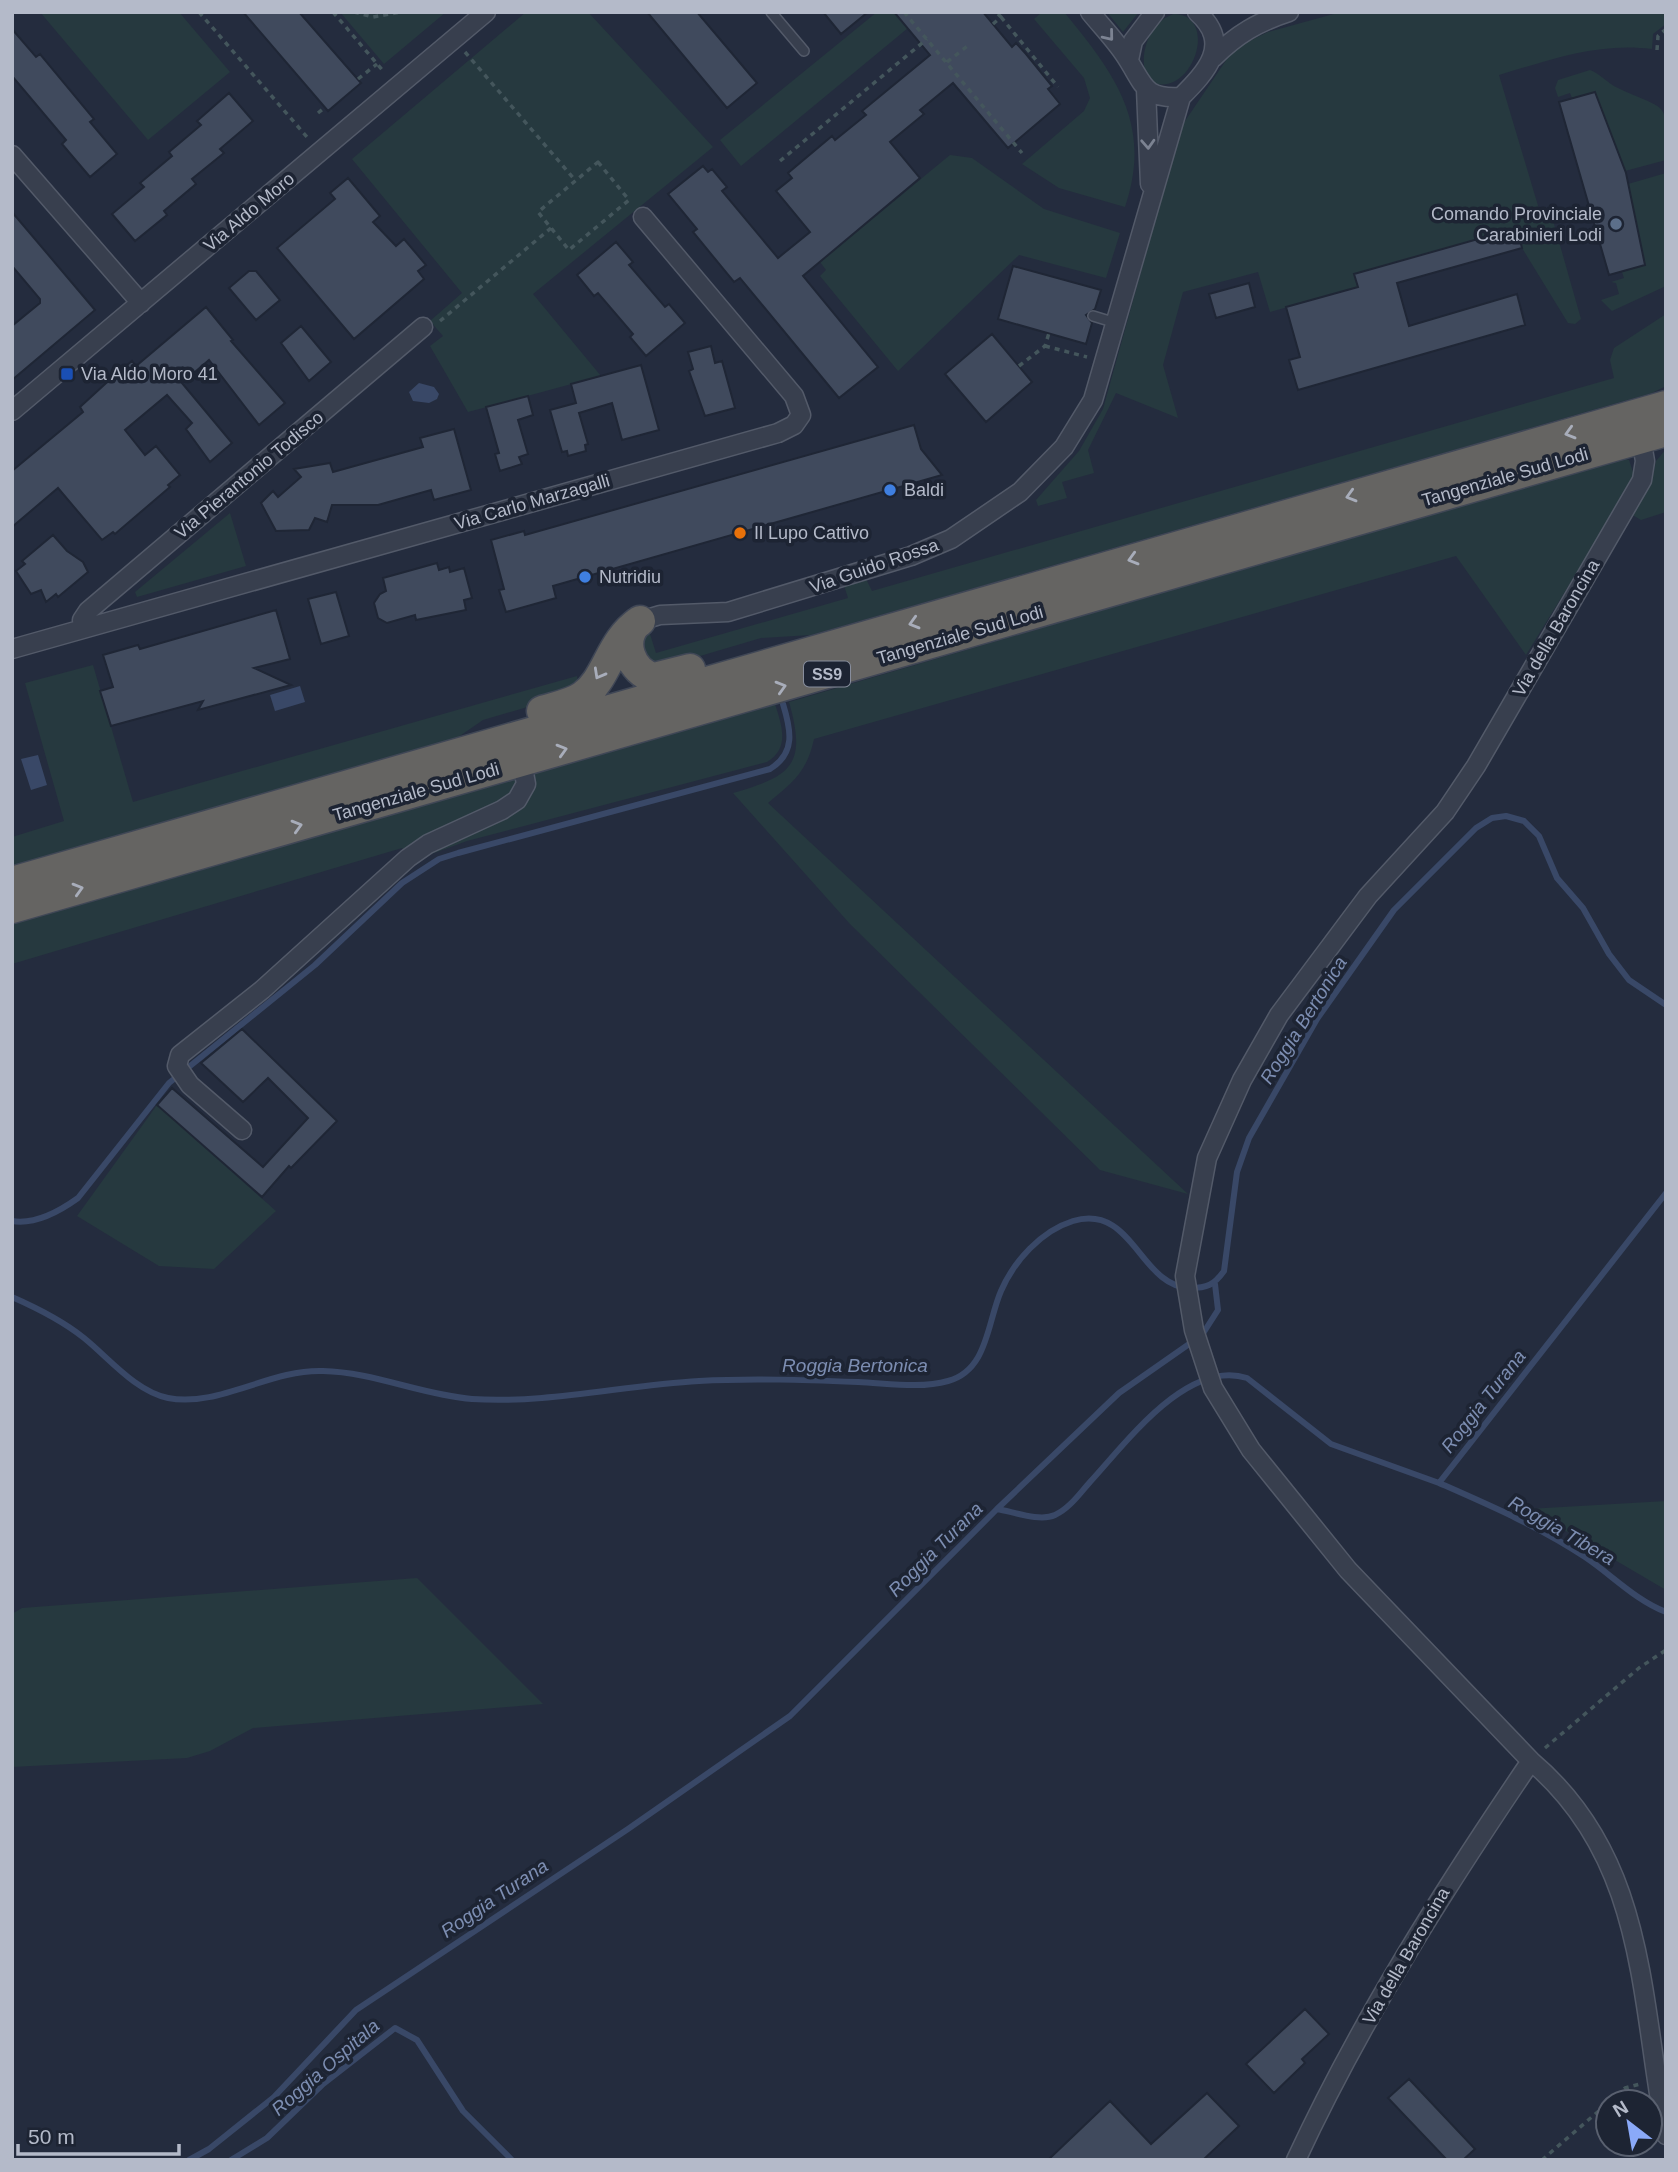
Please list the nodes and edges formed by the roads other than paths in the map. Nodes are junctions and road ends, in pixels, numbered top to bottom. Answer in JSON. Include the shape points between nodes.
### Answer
{"nodes":[{"id":1,"x":486,"y":12,"type":"edge"},
{"id":2,"x":771,"y":12,"type":"edge"},
{"id":3,"x":1090,"y":12,"type":"edge"},
{"id":4,"x":1155,"y":12,"type":"edge"},
{"id":5,"x":1197,"y":12,"type":"edge"},
{"id":6,"x":1289,"y":12,"type":"edge"},
{"id":7,"x":804,"y":51,"type":"dead end"},
{"id":8,"x":1213,"y":58,"type":"junction"},
{"id":9,"x":1129,"y":60,"type":"junction"},
{"id":10,"x":1146,"y":89,"type":"junction"},
{"id":11,"x":1181,"y":97,"type":"junction"},
{"id":12,"x":12,"y":155,"type":"edge"},
{"id":13,"x":1151,"y":198,"type":"junction"},
{"id":14,"x":643,"y":217,"type":"dead end"},
{"id":15,"x":141,"y":303,"type":"junction"},
{"id":16,"x":1093,"y":316,"type":"dead end"},
{"id":17,"x":1116,"y":323,"type":"junction"},
{"id":18,"x":424,"y":327,"type":"road end"},
{"id":19,"x":1666,"y":406,"type":"edge"},
{"id":20,"x":12,"y":411,"type":"edge"},
{"id":21,"x":1653,"y":434,"type":"edge"},
{"id":22,"x":639,"y":621,"type":"junction"},
{"id":23,"x":83,"y":628,"type":"junction"},
{"id":24,"x":12,"y":649,"type":"edge"},
{"id":25,"x":800,"y":655,"type":"junction"},
{"id":26,"x":465,"y":752,"type":"junction"},
{"id":27,"x":522,"y":762,"type":"junction"},
{"id":28,"x":12,"y":882,"type":"edge"},
{"id":29,"x":12,"y":908,"type":"edge"},
{"id":30,"x":242,"y":1130,"type":"dead end"},
{"id":31,"x":1531,"y":1761,"type":"junction"},
{"id":32,"x":1666,"y":2135,"type":"edge"},
{"id":33,"x":1296,"y":2160,"type":"edge"}],
"edges":[{"from":1,"to":15,"type":"street","name":"Via Aldo Moro"},
{"from":2,"to":7,"type":"lane"},
{"from":3,"to":9,"type":"street","one_way":true},
{"from":4,"to":9,"type":"street","via":[[1133,41]]},
{"from":5,"to":8,"type":"street","via":[[1212,34]]},
{"from":6,"to":8,"type":"street","via":[[1236,36]]},
{"from":8,"to":11,"type":"street"},
{"from":9,"to":10,"type":"street"},
{"from":10,"to":11,"type":"street","via":[[1160,98]]},
{"from":10,"to":13,"type":"street","name":"Via Guido Rossa","one_way":true},
{"from":11,"to":13,"type":"street","name":"Via Guido Rossa"},
{"from":12,"to":15,"type":"street"},
{"from":13,"to":17,"type":"street","name":"Via Guido Rossa"},
{"from":14,"to":23,"type":"street","name":"Via Carlo Marzagalli","via":[[794,396],[801,415],[794,425]]},
{"from":15,"to":20,"type":"street","name":"Via Aldo Moro"},
{"from":16,"to":17,"type":"lane"},
{"from":17,"to":22,"type":"street","name":"Via Guido Rossa","via":[[1093,401],[1064,447],[1020,492],[951,539],[887,564],[728,612],[660,615]]},
{"from":18,"to":23,"type":"street","name":"Via Pierantonio Todisco","via":[[88,611]]},
{"from":19,"to":25,"type":"highway","name":"Tangenziale Sud Lodi","number":"SS9","one_way":true},
{"from":27,"to":21,"type":"highway","name":"Tangenziale Sud Lodi","number":"SS9","one_way":true},
{"from":21,"to":31,"type":"street","name":"Via della Baroncina","via":[[1638,489],[1476,766],[1446,812],[1336,935],[1279,1015],[1242,1080],[1207,1158],[1185,1276],[1186,1298],[1213,1388],[1251,1450],[1348,1570]]},
{"from":22,"to":25,"type":"highway","via":[[631,630],[628,650],[640,671],[654,678],[752,652]]},
{"from":22,"to":26,"type":"highway","one_way":true,"via":[[621,636],[584,695],[497,725]]},
{"from":23,"to":24,"type":"street","name":"Via Carlo Marzagalli"},
{"from":25,"to":26,"type":"highway","name":"Tangenziale Sud Lodi","number":"SS9"},
{"from":26,"to":28,"type":"highway","name":"Tangenziale Sud Lodi","number":"SS9"},
{"from":29,"to":27,"type":"highway","name":"Tangenziale Sud Lodi","number":"SS9","one_way":true},
{"from":27,"to":30,"type":"street","via":[[526,784],[517,800],[408,858],[262,990],[180,1055],[180,1072]]},
{"from":31,"to":32,"type":"street","name":"Via della Baroncina","via":[[1563,1792],[1617,1882],[1637,1942]]},
{"from":31,"to":33,"type":"street","name":"Via della Baroncina","via":[[1448,1883],[1320,2108]]}]}
